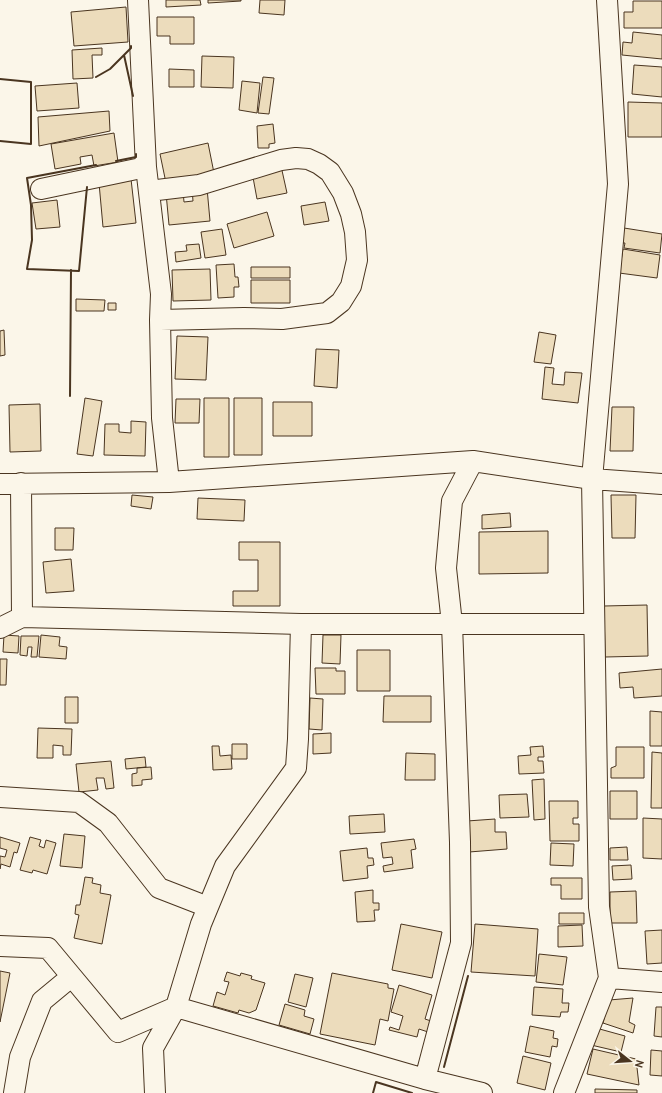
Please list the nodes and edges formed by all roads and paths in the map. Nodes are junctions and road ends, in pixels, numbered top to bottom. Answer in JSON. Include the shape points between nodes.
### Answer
{"nodes":[{"id":1,"x":138,"y":0,"type":"edge"},
{"id":2,"x":607,"y":0,"type":"edge"},
{"id":3,"x":146,"y":167,"type":"junction"},
{"id":4,"x":42,"y":189,"type":"dead end"},
{"id":5,"x":149,"y":191,"type":"junction"},
{"id":6,"x":160,"y":320,"type":"junction"},
{"id":7,"x":473,"y":461,"type":"junction"},
{"id":8,"x":592,"y":479,"type":"junction"},
{"id":9,"x":169,"y":482,"type":"junction"},
{"id":10,"x":21,"y":483,"type":"junction"},
{"id":11,"x":0,"y":484,"type":"edge"},
{"id":12,"x":662,"y":484,"type":"edge"},
{"id":13,"x":22,"y":617,"type":"junction"},
{"id":14,"x":301,"y":624,"type":"junction"},
{"id":15,"x":452,"y":624,"type":"junction"},
{"id":16,"x":594,"y":624,"type":"junction"},
{"id":17,"x":0,"y":628,"type":"edge"},
{"id":18,"x":0,"y":797,"type":"edge"},
{"id":19,"x":208,"y":907,"type":"junction"},
{"id":20,"x":0,"y":946,"type":"edge"},
{"id":21,"x":71,"y":976,"type":"junction"},
{"id":22,"x":609,"y":978,"type":"junction"},
{"id":23,"x":662,"y":982,"type":"edge"},
{"id":24,"x":176,"y":1007,"type":"junction"},
{"id":25,"x":425,"y":1079,"type":"junction"},
{"id":26,"x":14,"y":1093,"type":"edge"},
{"id":27,"x":155,"y":1093,"type":"edge"},
{"id":28,"x":482,"y":1093,"type":"edge"},
{"id":29,"x":564,"y":1093,"type":"edge"}],
"edges":[{"from":1,"to":3,"type":"street"},
{"from":2,"to":8,"type":"street","via":[[618,184]]},
{"from":3,"to":4,"type":"street"},
{"from":3,"to":5,"type":"street"},
{"from":5,"to":6,"type":"street","via":[[161,294]]},
{"from":5,"to":6,"type":"street","via":[[199,185],[281,160],[308,159],[330,172],[343,193],[355,232],[357,260],[352,286],[341,302],[327,313],[282,319]]},
{"from":6,"to":9,"type":"street","via":[[162,418]]},
{"from":7,"to":8,"type":"street"},
{"from":7,"to":9,"type":"street"},
{"from":7,"to":15,"type":"street","via":[[452,500],[446,568]]},
{"from":8,"to":12,"type":"street"},
{"from":8,"to":16,"type":"street"},
{"from":9,"to":10,"type":"street"},
{"from":10,"to":11,"type":"street"},
{"from":10,"to":13,"type":"street"},
{"from":13,"to":14,"type":"street"},
{"from":13,"to":17,"type":"street"},
{"from":14,"to":15,"type":"street"},
{"from":14,"to":19,"type":"street","via":[[296,768],[225,866]]},
{"from":15,"to":16,"type":"street"},
{"from":15,"to":25,"type":"street","via":[[461,943]]},
{"from":16,"to":22,"type":"street","via":[[599,907]]},
{"from":18,"to":19,"type":"street","via":[[79,802],[108,823],[159,888]]},
{"from":19,"to":24,"type":"street"},
{"from":20,"to":21,"type":"street","via":[[48,948]]},
{"from":21,"to":24,"type":"street","via":[[118,1032]]},
{"from":21,"to":26,"type":"street","via":[[42,1001],[20,1057]]},
{"from":22,"to":23,"type":"street"},
{"from":22,"to":29,"type":"street"},
{"from":24,"to":25,"type":"street"},
{"from":24,"to":27,"type":"street","via":[[154,1048]]},
{"from":25,"to":28,"type":"street"}]}
